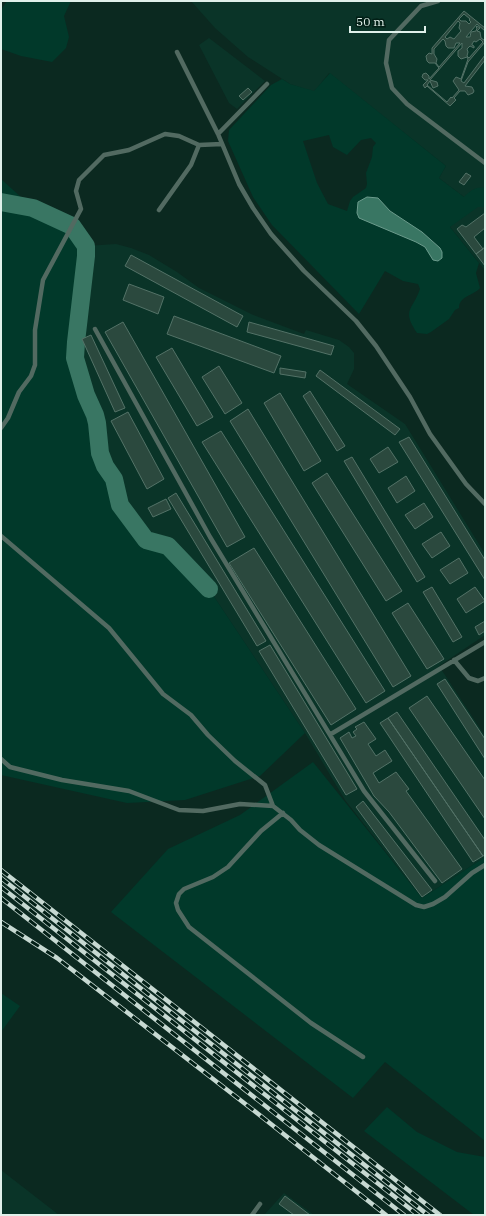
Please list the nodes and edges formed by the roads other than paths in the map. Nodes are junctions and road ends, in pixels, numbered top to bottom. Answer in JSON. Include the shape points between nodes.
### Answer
{"nodes":[{"id":1,"x":438,"y":1,"type":"edge"},
{"id":2,"x":177,"y":52,"type":"dead end"},
{"id":3,"x":267,"y":84,"type":"dead end"},
{"id":4,"x":218,"y":134,"type":"junction"},
{"id":5,"x":222,"y":144,"type":"junction"},
{"id":6,"x":199,"y":145,"type":"junction"},
{"id":7,"x":485,"y":163,"type":"edge"},
{"id":8,"x":159,"y":210,"type":"dead end"},
{"id":9,"x":95,"y":329,"type":"dead end"},
{"id":10,"x":1,"y":428,"type":"edge"},
{"id":11,"x":485,"y":504,"type":"edge"},
{"id":12,"x":1,"y":536,"type":"edge"},
{"id":13,"x":485,"y":642,"type":"edge"},
{"id":14,"x":454,"y":660,"type":"junction"},
{"id":15,"x":485,"y":678,"type":"edge"},
{"id":16,"x":331,"y":734,"type":"junction"},
{"id":17,"x":1,"y":759,"type":"edge"},
{"id":18,"x":274,"y":806,"type":"junction"},
{"id":19,"x":282,"y":813,"type":"junction"},
{"id":20,"x":485,"y":865,"type":"edge"},
{"id":21,"x":435,"y":881,"type":"dead end"},
{"id":22,"x":363,"y":1057,"type":"dead end"},
{"id":23,"x":260,"y":1204,"type":"dead end"},
{"id":24,"x":252,"y":1215,"type":"edge"}],
"edges":[{"from":1,"to":7,"type":"lane","via":[[421,6],[389,40],[386,63],[392,88],[407,104]]},
{"from":2,"to":4,"type":"lane"},
{"from":3,"to":4,"type":"lane"},
{"from":4,"to":5,"type":"lane"},
{"from":5,"to":6,"type":"lane"},
{"from":5,"to":11,"type":"lane","via":[[249,202],[271,234],[304,271],[356,321],[376,346],[410,397],[430,434],[466,484]]},
{"from":6,"to":8,"type":"lane","via":[[191,165]]},
{"from":6,"to":10,"type":"lane","via":[[179,136],[165,134],[129,150],[104,155],[80,180],[76,191],[81,209],[43,280],[35,330],[35,364],[31,376],[18,392],[8,418]]},
{"from":9,"to":16,"type":"lane","via":[[210,538]]},
{"from":12,"to":18,"type":"lane","via":[[109,628],[163,694],[191,715],[218,745],[265,785]]},
{"from":13,"to":14,"type":"lane"},
{"from":14,"to":15,"type":"lane","via":[[470,678],[478,681]]},
{"from":14,"to":16,"type":"lane"},
{"from":16,"to":21,"type":"lane","via":[[364,791]]},
{"from":17,"to":18,"type":"lane","via":[[10,767],[62,780],[129,791],[179,810],[203,811],[240,804]]},
{"from":18,"to":19,"type":"lane"},
{"from":19,"to":20,"type":"lane","via":[[318,845],[416,905],[424,907],[433,904]]},
{"from":19,"to":22,"type":"lane","via":[[261,831],[228,867],[213,877],[184,889],[176,903],[178,910],[195,931],[311,1023]]},
{"from":23,"to":24,"type":"lane"}]}
